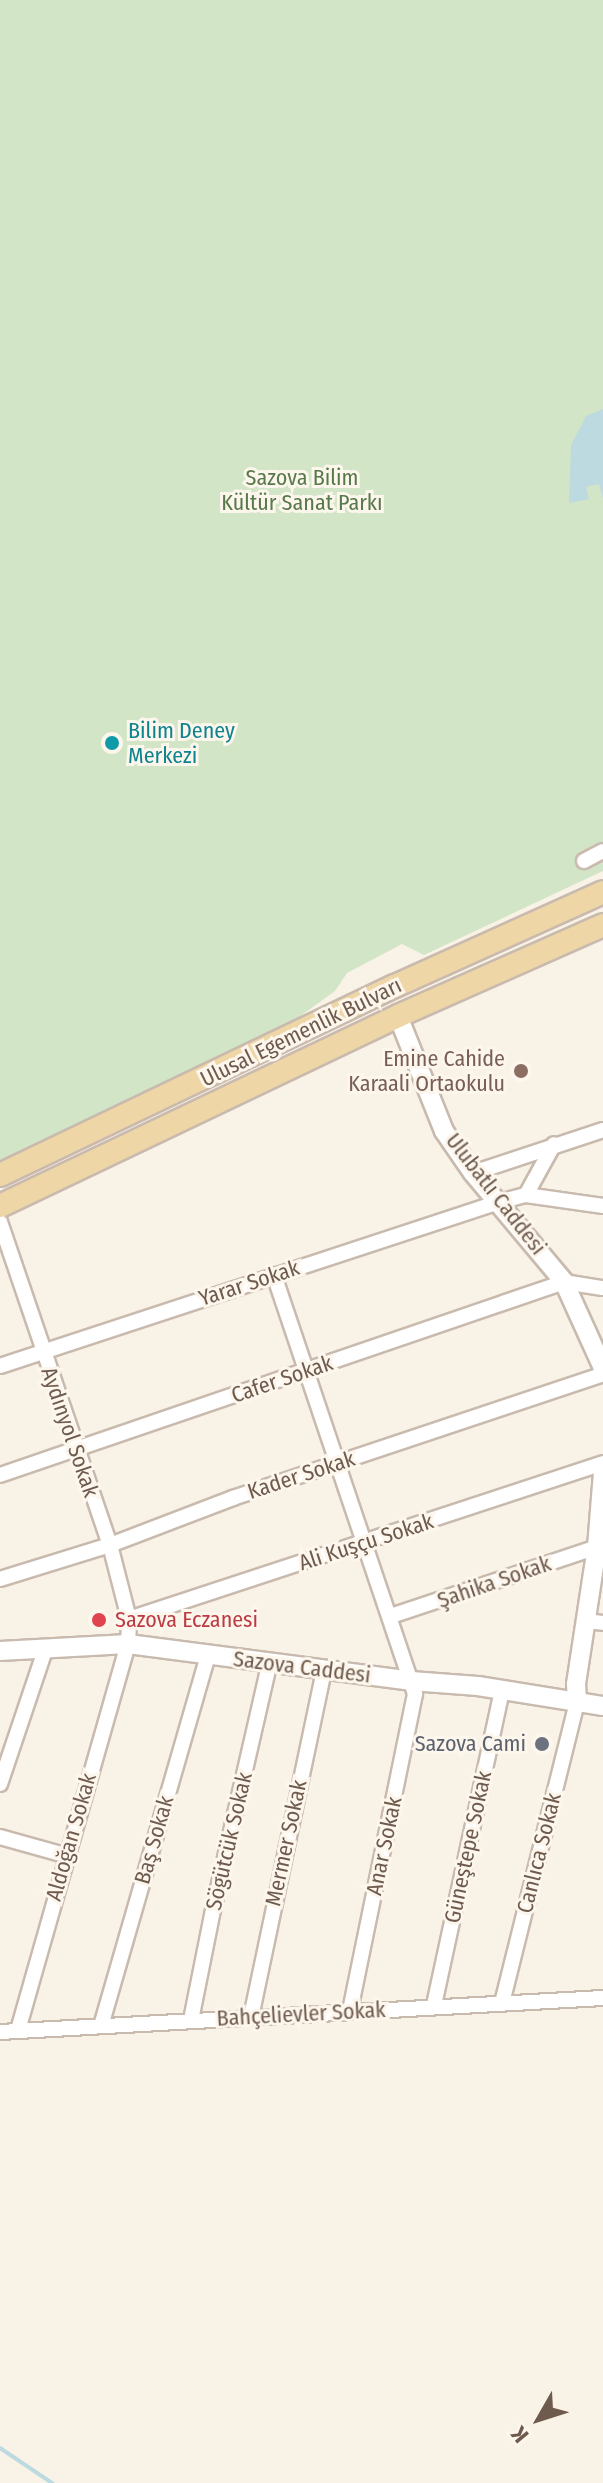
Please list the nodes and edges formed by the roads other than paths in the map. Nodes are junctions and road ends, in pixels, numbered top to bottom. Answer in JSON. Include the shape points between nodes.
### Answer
{"nodes":[{"id":1,"x":603,"y":851,"type":"edge"},
{"id":2,"x":584,"y":861,"type":"dead end"},
{"id":3,"x":603,"y":892,"type":"edge"},
{"id":4,"x":603,"y":925,"type":"edge"},
{"id":5,"x":398,"y":1016,"type":"junction"},
{"id":6,"x":603,"y":1130,"type":"edge"},
{"id":7,"x":554,"y":1144,"type":"junction"},
{"id":8,"x":473,"y":1173,"type":"junction"},
{"id":9,"x":0,"y":1175,"type":"edge"},
{"id":10,"x":526,"y":1195,"type":"junction"},
{"id":11,"x":499,"y":1202,"type":"junction"},
{"id":12,"x":0,"y":1206,"type":"edge"},
{"id":13,"x":603,"y":1206,"type":"edge"},
{"id":14,"x":0,"y":1222,"type":"edge"},
{"id":15,"x":274,"y":1275,"type":"junction"},
{"id":16,"x":564,"y":1282,"type":"junction"},
{"id":17,"x":603,"y":1288,"type":"edge"},
{"id":18,"x":42,"y":1352,"type":"junction"},
{"id":19,"x":0,"y":1366,"type":"edge"},
{"id":20,"x":603,"y":1368,"type":"edge"},
{"id":21,"x":307,"y":1371,"type":"junction"},
{"id":22,"x":603,"y":1374,"type":"edge"},
{"id":23,"x":76,"y":1449,"type":"junction"},
{"id":24,"x":338,"y":1463,"type":"junction"},
{"id":25,"x":603,"y":1463,"type":"edge"},
{"id":26,"x":603,"y":1472,"type":"edge"},
{"id":27,"x":0,"y":1475,"type":"edge"},
{"id":28,"x":367,"y":1542,"type":"junction"},
{"id":29,"x":110,"y":1545,"type":"junction"},
{"id":30,"x":600,"y":1546,"type":"edge"},
{"id":31,"x":0,"y":1579,"type":"edge"},
{"id":32,"x":391,"y":1616,"type":"junction"},
{"id":33,"x":129,"y":1619,"type":"junction"},
{"id":34,"x":594,"y":1622,"type":"edge"},
{"id":35,"x":128,"y":1644,"type":"junction"},
{"id":36,"x":45,"y":1650,"type":"junction"},
{"id":37,"x":0,"y":1651,"type":"edge"},
{"id":38,"x":208,"y":1655,"type":"junction"},
{"id":39,"x":270,"y":1662,"type":"junction"},
{"id":40,"x":324,"y":1670,"type":"junction"},
{"id":41,"x":411,"y":1681,"type":"junction"},
{"id":42,"x":502,"y":1690,"type":"junction"},
{"id":43,"x":577,"y":1702,"type":"junction"},
{"id":44,"x":603,"y":1706,"type":"edge"},
{"id":45,"x":0,"y":1784,"type":"edge"},
{"id":46,"x":0,"y":1837,"type":"edge"},
{"id":47,"x":65,"y":1855,"type":"junction"},
{"id":48,"x":603,"y":1998,"type":"edge"},
{"id":49,"x":502,"y":2003,"type":"junction"},
{"id":50,"x":434,"y":2005,"type":"junction"},
{"id":51,"x":350,"y":2011,"type":"junction"},
{"id":52,"x":251,"y":2017,"type":"junction"},
{"id":53,"x":191,"y":2020,"type":"junction"},
{"id":54,"x":101,"y":2026,"type":"junction"},
{"id":55,"x":18,"y":2030,"type":"junction"},
{"id":56,"x":0,"y":2032,"type":"edge"}],
"edges":[{"from":1,"to":2,"type":"street"},
{"from":3,"to":9,"type":"main road","name":"Ulusal Egemenlik Bulvarı"},
{"from":4,"to":5,"type":"main road","name":"Ulusal Egemenlik Bulvarı"},
{"from":5,"to":8,"type":"street","name":"Ulubatlı Caddesi","via":[[444,1131]]},
{"from":5,"to":12,"type":"main road","name":"Ulusal Egemenlik Bulvarı"},
{"from":6,"to":7,"type":"street"},
{"from":7,"to":8,"type":"street"},
{"from":7,"to":10,"type":"street"},
{"from":8,"to":11,"type":"street","name":"Ulubatlı Caddesi"},
{"from":10,"to":11,"type":"street","name":"Yarar Sokak"},
{"from":10,"to":13,"type":"street"},
{"from":11,"to":15,"type":"street","name":"Yarar Sokak"},
{"from":11,"to":16,"type":"street","name":"Ulubatlı Caddesi"},
{"from":14,"to":18,"type":"street","name":"Aydınyol Sokak"},
{"from":15,"to":18,"type":"street","name":"Yarar Sokak"},
{"from":15,"to":21,"type":"street","name":"Anar Sokak"},
{"from":16,"to":17,"type":"street"},
{"from":16,"to":20,"type":"street","name":"Ulubatlı Caddesi"},
{"from":16,"to":21,"type":"street","name":"Cafer Sokak"},
{"from":18,"to":19,"type":"street","name":"Yarar Sokak"},
{"from":18,"to":23,"type":"street","name":"Aydınyol Sokak"},
{"from":21,"to":23,"type":"street","name":"Cafer Sokak"},
{"from":21,"to":24,"type":"street","name":"Anar Sokak"},
{"from":22,"to":24,"type":"street","name":"Kader Sokak"},
{"from":23,"to":27,"type":"street","name":"Cafer Sokak"},
{"from":23,"to":29,"type":"street","name":"Aydınyol Sokak"},
{"from":24,"to":28,"type":"street","name":"Anar Sokak"},
{"from":24,"to":29,"type":"street","name":"Kader Sokak"},
{"from":25,"to":28,"type":"street","name":"Ali Kuşçu Sokak"},
{"from":26,"to":30,"type":"street"},
{"from":28,"to":32,"type":"street","name":"Anar Sokak"},
{"from":28,"to":33,"type":"street","name":"Ali Kuşçu Sokak"},
{"from":29,"to":31,"type":"street","name":"Kader Sokak"},
{"from":29,"to":33,"type":"street","name":"Aydınyol Sokak"},
{"from":30,"to":32,"type":"street","name":"Şahika Sokak"},
{"from":30,"to":34,"type":"street"},
{"from":32,"to":41,"type":"street","name":"Anar Sokak"},
{"from":33,"to":35,"type":"street","name":"Aydınyol Sokak"},
{"from":34,"to":43,"type":"street","via":[[576,1684]]},
{"from":35,"to":36,"type":"street","name":"Sazova Caddesi"},
{"from":35,"to":38,"type":"street","name":"Sazova Caddesi"},
{"from":35,"to":47,"type":"street","name":"Aldoğan Sokak"},
{"from":36,"to":37,"type":"street","name":"Sazova Caddesi"},
{"from":36,"to":45,"type":"street"},
{"from":38,"to":39,"type":"street","name":"Sazova Caddesi"},
{"from":38,"to":54,"type":"street","name":"Baş Sokak"},
{"from":39,"to":40,"type":"street","name":"Sazova Caddesi"},
{"from":39,"to":53,"type":"street","name":"Sögütcük Sokak"},
{"from":40,"to":41,"type":"street","name":"Sazova Caddesi"},
{"from":40,"to":52,"type":"street","name":"Mermer Sokak"},
{"from":41,"to":42,"type":"street","name":"Sazova Caddesi"},
{"from":41,"to":51,"type":"street","name":"Anar Sokak","via":[[415,1694]]},
{"from":42,"to":43,"type":"street","name":"Sazova Caddesi"},
{"from":42,"to":50,"type":"street","name":"Güneştepe Sokak"},
{"from":43,"to":44,"type":"street","name":"Sazova Caddesi"},
{"from":43,"to":49,"type":"street","name":"Canlıca Sokak"},
{"from":46,"to":47,"type":"street"},
{"from":47,"to":55,"type":"street","name":"Aldoğan Sokak"},
{"from":48,"to":49,"type":"street","name":"Bahçelievler Sokak"},
{"from":49,"to":50,"type":"street","name":"Bahçelievler Sokak"},
{"from":50,"to":51,"type":"street","name":"Bahçelievler Sokak"},
{"from":51,"to":52,"type":"street","name":"Bahçelievler Sokak"},
{"from":52,"to":53,"type":"street","name":"Bahçelievler Sokak"},
{"from":53,"to":54,"type":"street","name":"Bahçelievler Sokak"},
{"from":54,"to":55,"type":"street","name":"Bahçelievler Sokak"},
{"from":55,"to":56,"type":"street","name":"Bahçelievler Sokak"}]}
